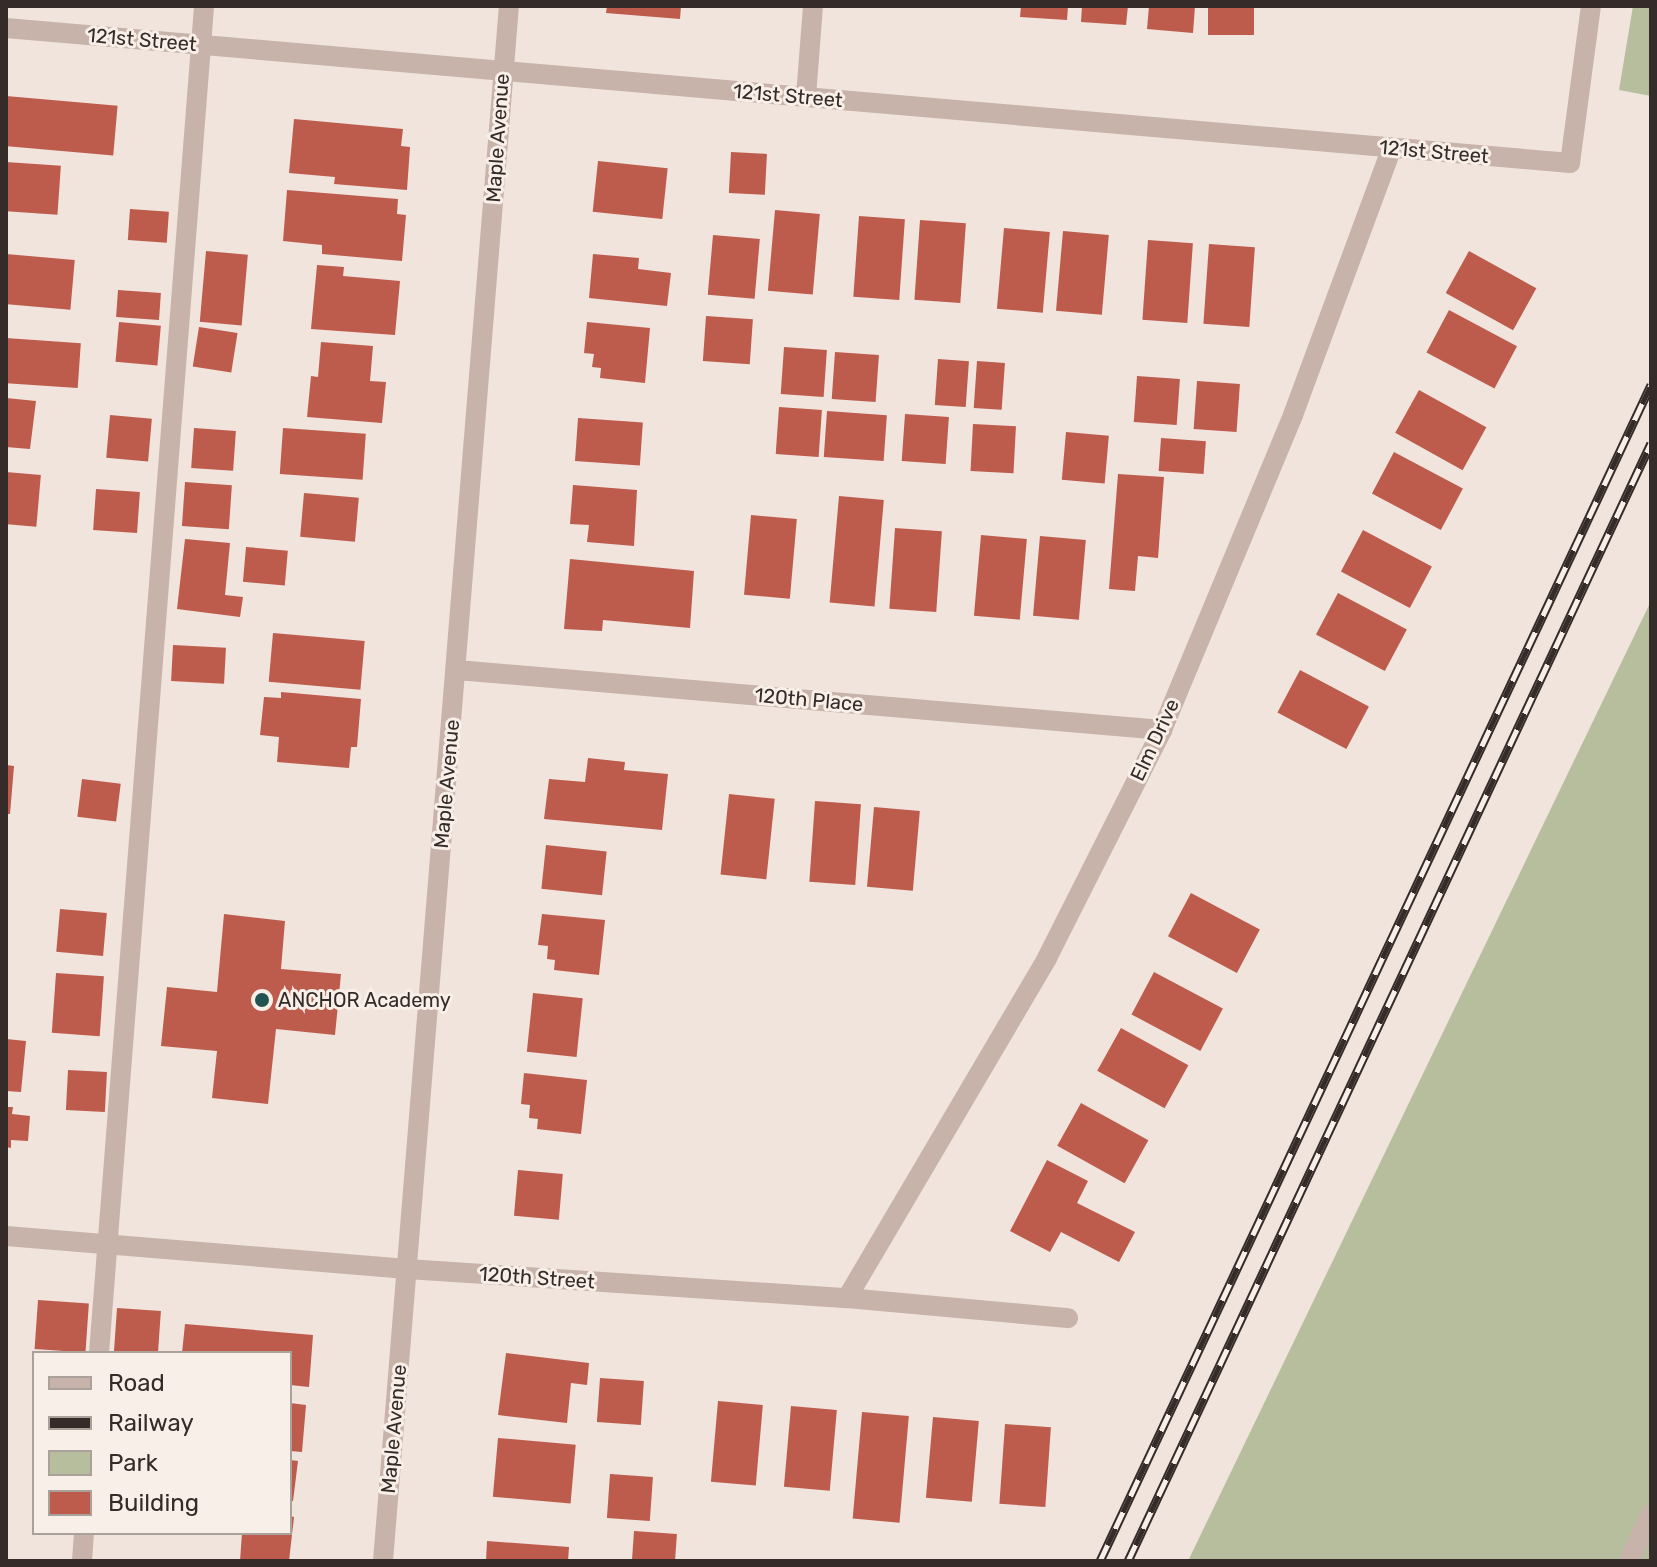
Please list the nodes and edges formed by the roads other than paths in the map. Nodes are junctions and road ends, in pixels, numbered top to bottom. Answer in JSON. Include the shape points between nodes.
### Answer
{"nodes":[{"id":1,"x":204,"y":6,"type":"edge"},
{"id":2,"x":509,"y":6,"type":"edge"},
{"id":3,"x":813,"y":6,"type":"edge"},
{"id":4,"x":1591,"y":6,"type":"edge"},
{"id":5,"x":6,"y":28,"type":"edge"},
{"id":6,"x":201,"y":45,"type":"junction"},
{"id":7,"x":503,"y":71,"type":"junction"},
{"id":8,"x":806,"y":97,"type":"junction"},
{"id":9,"x":1392,"y":148,"type":"junction"},
{"id":10,"x":457,"y":670,"type":"junction"},
{"id":11,"x":1162,"y":730,"type":"junction"},
{"id":12,"x":6,"y":1236,"type":"edge"},
{"id":13,"x":107,"y":1243,"type":"junction"},
{"id":14,"x":407,"y":1269,"type":"junction"},
{"id":15,"x":847,"y":1298,"type":"junction"},
{"id":16,"x":1068,"y":1318,"type":"dead end"},
{"id":17,"x":99,"y":1351,"type":"edge"},
{"id":18,"x":1651,"y":1514,"type":"edge"},
{"id":19,"x":84,"y":1535,"type":"edge"},
{"id":20,"x":82,"y":1561,"type":"edge"},
{"id":21,"x":383,"y":1561,"type":"edge"},
{"id":22,"x":1629,"y":1561,"type":"edge"}],
"edges":[{"from":1,"to":6,"type":"street"},
{"from":2,"to":7,"type":"street","name":"Maple Avenue"},
{"from":3,"to":8,"type":"street"},
{"from":4,"to":9,"type":"street","name":"121st Street","via":[[1570,163]]},
{"from":5,"to":6,"type":"street","name":"121st Street"},
{"from":6,"to":7,"type":"street","name":"121st Street"},
{"from":6,"to":13,"type":"street"},
{"from":7,"to":8,"type":"street","name":"121st Street"},
{"from":7,"to":10,"type":"street","name":"Maple Avenue"},
{"from":8,"to":9,"type":"street","name":"121st Street"},
{"from":9,"to":11,"type":"street","name":"Elm Drive","via":[[1293,415]]},
{"from":10,"to":11,"type":"street","name":"120th Place"},
{"from":10,"to":14,"type":"street","name":"Maple Avenue"},
{"from":11,"to":15,"type":"street","name":"Elm Drive","via":[[1047,958]]},
{"from":12,"to":13,"type":"street","name":"120th Street"},
{"from":13,"to":14,"type":"street","name":"120th Street"},
{"from":13,"to":17,"type":"street"},
{"from":14,"to":15,"type":"street","name":"120th Street"},
{"from":14,"to":21,"type":"street","name":"Maple Avenue"},
{"from":15,"to":16,"type":"street","name":"120th Street"},
{"from":18,"to":22,"type":"street"},
{"from":19,"to":20,"type":"street"}]}
